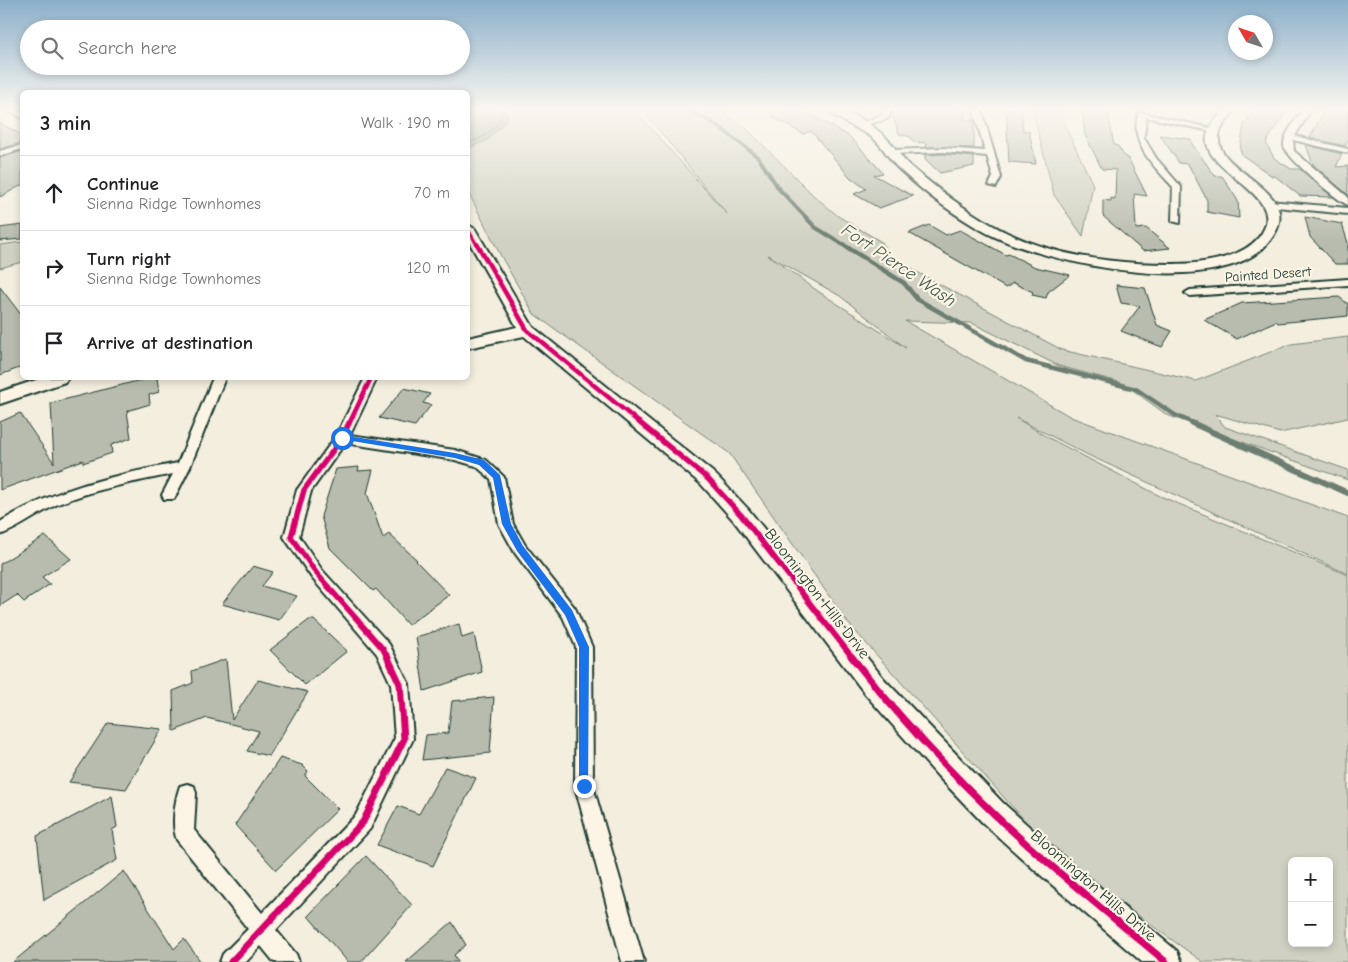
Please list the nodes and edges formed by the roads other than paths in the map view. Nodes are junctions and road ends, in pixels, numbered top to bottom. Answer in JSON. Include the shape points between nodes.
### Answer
{"nodes":[{"id":1,"x":893,"y":153,"type":"edge"},
{"id":2,"x":977,"y":153,"type":"edge"},
{"id":3,"x":1149,"y":153,"type":"edge"},
{"id":4,"x":1219,"y":153,"type":"edge"},
{"id":5,"x":1291,"y":153,"type":"edge"},
{"id":6,"x":990,"y":154,"type":"joint"},
{"id":7,"x":993,"y":185,"type":"dead end"},
{"id":8,"x":1348,"y":202,"type":"edge"},
{"id":9,"x":1269,"y":204,"type":"junction"},
{"id":10,"x":1348,"y":211,"type":"edge"},
{"id":11,"x":1177,"y":221,"type":"dead end"},
{"id":12,"x":470,"y":233,"type":"edge"},
{"id":13,"x":1348,"y":282,"type":"edge"},
{"id":14,"x":1190,"y":293,"type":"dead end"},
{"id":15,"x":527,"y":330,"type":"junction"},
{"id":16,"x":470,"y":343,"type":"edge"},
{"id":17,"x":53,"y":380,"type":"edge"},
{"id":18,"x":218,"y":380,"type":"edge"},
{"id":19,"x":370,"y":380,"type":"edge"},
{"id":20,"x":0,"y":398,"type":"edge"},
{"id":21,"x":342,"y":438,"type":"junction"},
{"id":22,"x":183,"y":467,"type":"junction"},
{"id":23,"x":169,"y":495,"type":"dead end"},
{"id":24,"x":0,"y":529,"type":"edge"},
{"id":25,"x":187,"y":793,"type":"dead end"},
{"id":26,"x":263,"y":930,"type":"junction"},
{"id":27,"x":231,"y":962,"type":"edge"},
{"id":28,"x":288,"y":962,"type":"edge"},
{"id":29,"x":633,"y":962,"type":"edge"},
{"id":30,"x":1166,"y":962,"type":"edge"}],
"edges":[{"from":1,"to":9,"type":"street","via":[[906,170],[971,217],[1009,239],[1097,262],[1135,267],[1193,267],[1240,256],[1264,240],[1271,228]]},
{"from":2,"to":6,"type":"street"},
{"from":3,"to":11,"type":"street","via":[[1177,187]]},
{"from":4,"to":9,"type":"street","via":[[1257,188]]},
{"from":5,"to":8,"type":"street"},
{"from":6,"to":7,"type":"street","via":[[997,177]]},
{"from":9,"to":10,"type":"street"},
{"from":12,"to":15,"type":"street","name":"Bloomington Hills Drive"},
{"from":13,"to":14,"type":"street","name":"Painted Desert"},
{"from":15,"to":16,"type":"street"},
{"from":15,"to":30,"type":"street","name":"Bloomington Hills Drive","via":[[708,479],[741,515],[875,687],[947,765],[1046,862]]},
{"from":17,"to":20,"type":"street"},
{"from":18,"to":22,"type":"street"},
{"from":19,"to":21,"type":"street"},
{"from":21,"to":26,"type":"street","via":[[304,490],[291,537],[318,574],[383,649],[400,684],[404,739],[362,822]]},
{"from":21,"to":29,"type":"street","via":[[482,462],[497,477],[506,524],[520,549],[569,613],[584,647],[584,786]]},
{"from":22,"to":23,"type":"street"},
{"from":22,"to":24,"type":"street","via":[[117,480],[60,497]]},
{"from":25,"to":26,"type":"street","via":[[184,833]]},
{"from":26,"to":27,"type":"street"},
{"from":26,"to":28,"type":"street"}]}
